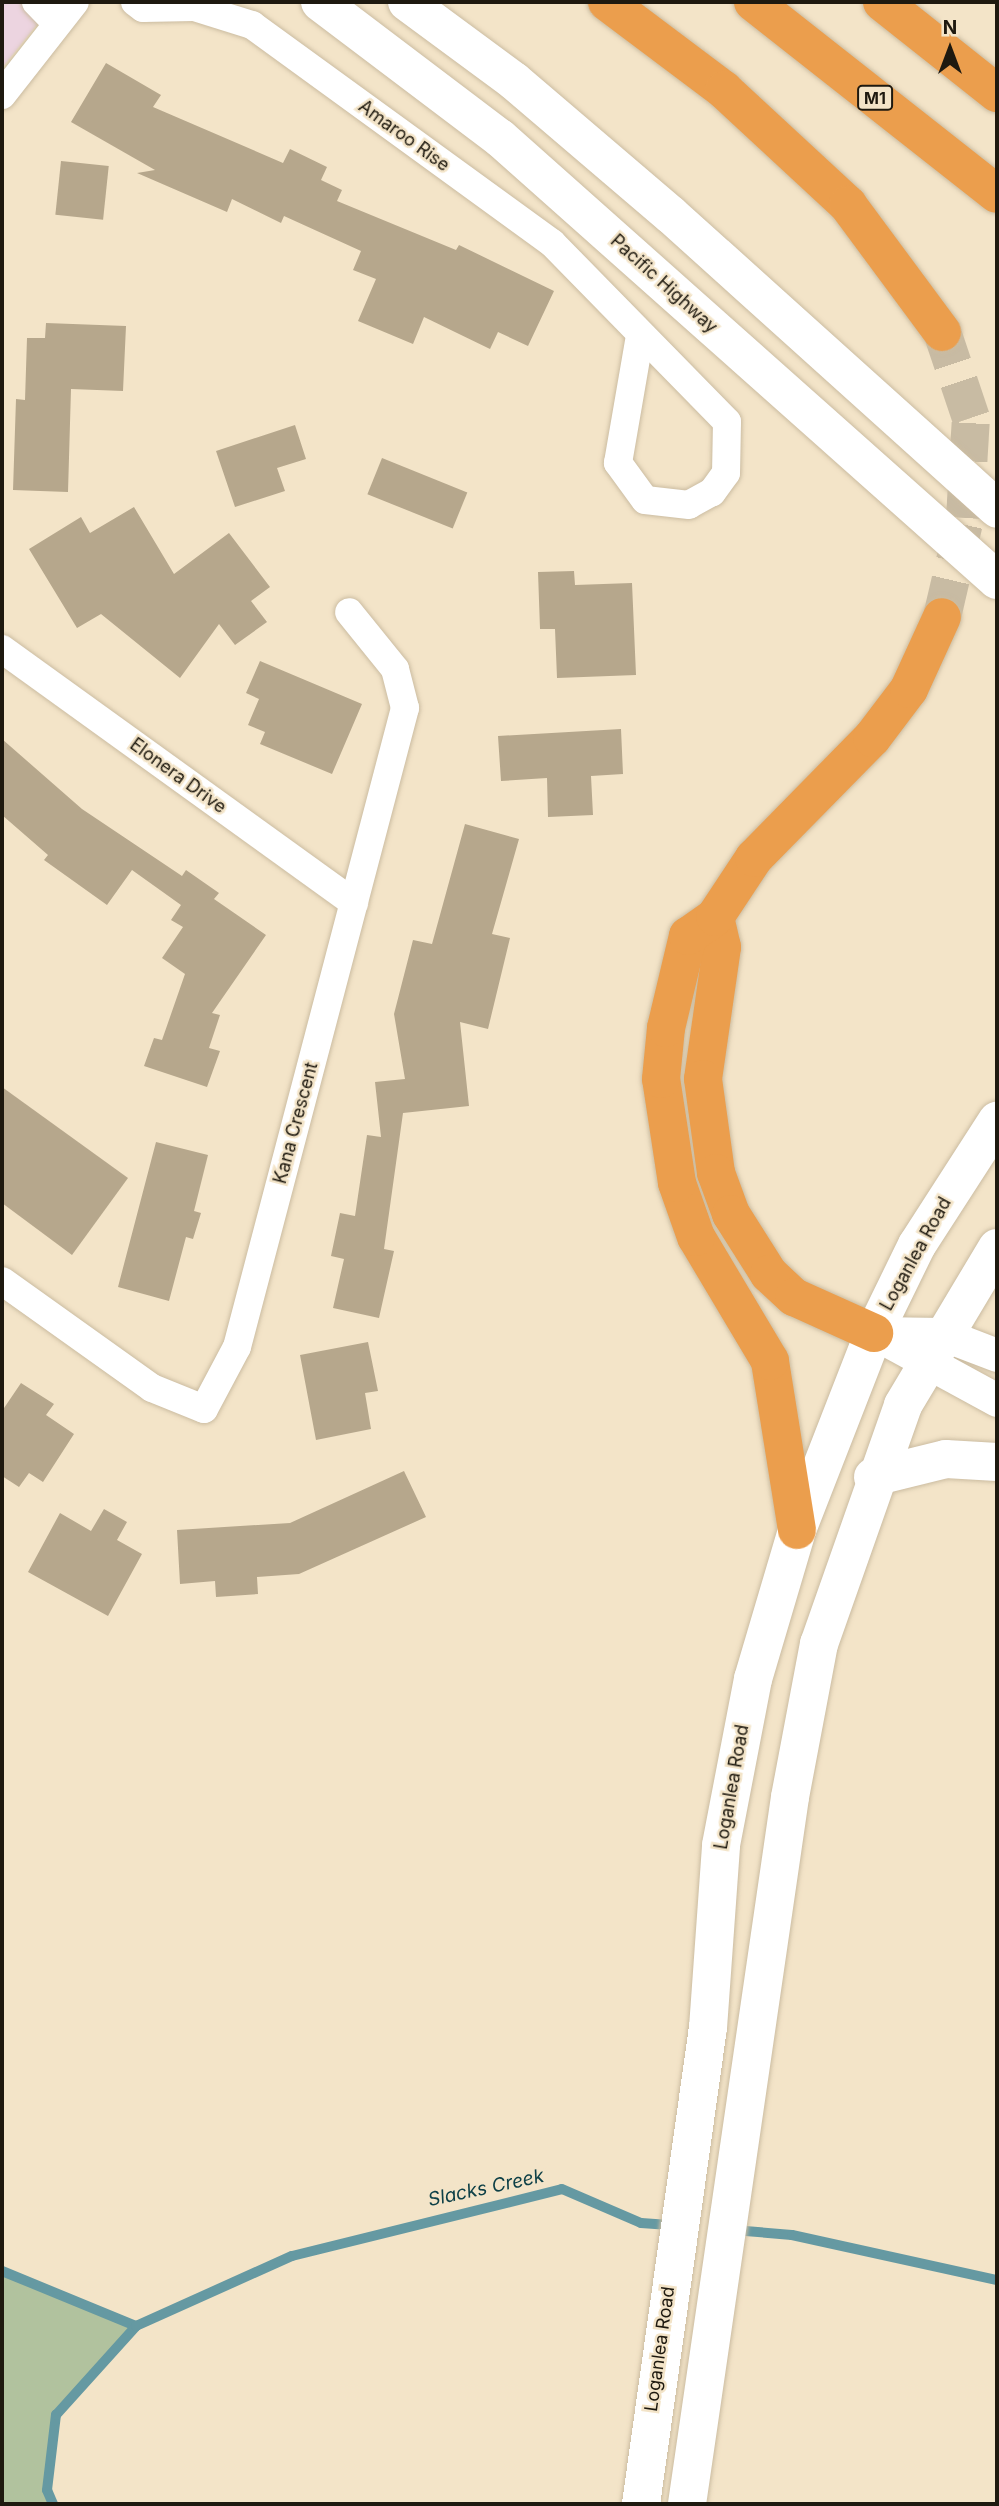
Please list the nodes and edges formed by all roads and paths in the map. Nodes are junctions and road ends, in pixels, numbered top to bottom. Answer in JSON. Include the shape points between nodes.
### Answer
{"nodes":[{"id":1,"x":36,"y":2,"type":"edge"},
{"id":2,"x":75,"y":2,"type":"edge"},
{"id":3,"x":135,"y":2,"type":"edge"},
{"id":4,"x":320,"y":2,"type":"edge"},
{"id":5,"x":407,"y":2,"type":"edge"},
{"id":6,"x":607,"y":2,"type":"edge"},
{"id":7,"x":753,"y":2,"type":"edge"},
{"id":8,"x":882,"y":2,"type":"edge"},
{"id":9,"x":58,"y":24,"type":"junction"},
{"id":10,"x":997,"y":93,"type":"edge"},
{"id":11,"x":2,"y":95,"type":"edge"},
{"id":12,"x":997,"y":194,"type":"edge"},
{"id":13,"x":942,"y":332,"type":"tunnel mouth"},
{"id":14,"x":640,"y":336,"type":"junction"},
{"id":15,"x":997,"y":509,"type":"edge"},
{"id":16,"x":997,"y":580,"type":"edge"},
{"id":17,"x":349,"y":612,"type":"dead end"},
{"id":18,"x":942,"y":617,"type":"tunnel mouth"},
{"id":19,"x":2,"y":649,"type":"edge"},
{"id":20,"x":354,"y":903,"type":"junction"},
{"id":21,"x":715,"y":917,"type":"junction"},
{"id":22,"x":997,"y":1121,"type":"edge"},
{"id":23,"x":997,"y":1248,"type":"edge"},
{"id":24,"x":2,"y":1281,"type":"edge"},
{"id":25,"x":873,"y":1333,"type":"junction"},
{"id":26,"x":932,"y":1349,"type":"junction"},
{"id":27,"x":997,"y":1355,"type":"edge"},
{"id":28,"x":997,"y":1400,"type":"edge"},
{"id":29,"x":997,"y":1462,"type":"edge"},
{"id":30,"x":873,"y":1477,"type":"junction"},
{"id":31,"x":797,"y":1530,"type":"junction"},
{"id":32,"x":641,"y":2504,"type":"edge"},
{"id":33,"x":687,"y":2504,"type":"edge"}],
"edges":[{"from":1,"to":9,"type":"street"},
{"from":2,"to":9,"type":"street"},
{"from":3,"to":14,"type":"street","name":"Amaroo Rise","via":[[143,8],[194,7],[252,25],[552,243]]},
{"from":4,"to":16,"type":"main road","name":"Pacific Highway","via":[[500,138]]},
{"from":5,"to":15,"type":"main road","via":[[514,80],[661,206]]},
{"from":6,"to":13,"type":"highway","via":[[724,90],[848,205]]},
{"from":7,"to":12,"type":"highway","number":"M1"},
{"from":8,"to":10,"type":"highway"},
{"from":9,"to":11,"type":"street"},
{"from":14,"to":14,"type":"street","name":"Amaroo Rise","via":[[618,463],[645,500],[689,505],[712,492],[726,473],[727,422]]},
{"from":17,"to":20,"type":"street","name":"Kana Crescent","via":[[395,669],[405,708]]},
{"from":18,"to":21,"type":"highway","via":[[909,689],[872,738],[754,858]]},
{"from":19,"to":20,"type":"street","name":"Elonera Drive"},
{"from":20,"to":24,"type":"street","name":"Kana Crescent","via":[[237,1347],[205,1409],[152,1388]]},
{"from":21,"to":25,"type":"highway","via":[[722,947],[703,1079],[716,1173],[731,1214],[769,1274],[794,1297]]},
{"from":21,"to":31,"type":"highway","via":[[688,936],[675,977],[661,1079],[666,1128],[677,1183],[696,1237],[770,1361]]},
{"from":22,"to":25,"type":"main road","name":"Loganlea Road","via":[[917,1245]]},
{"from":23,"to":26,"type":"main road"},
{"from":25,"to":26,"type":"street"},
{"from":25,"to":31,"type":"main road","name":"Loganlea Road"},
{"from":26,"to":27,"type":"street"},
{"from":26,"to":28,"type":"street"},
{"from":26,"to":30,"type":"main road"},
{"from":29,"to":30,"type":"main road","via":[[946,1459]]},
{"from":30,"to":33,"type":"main road","via":[[819,1644],[754,2036],[695,2421]]},
{"from":31,"to":32,"type":"main road","name":"Loganlea Road","via":[[733,1762],[708,2028]]}]}
